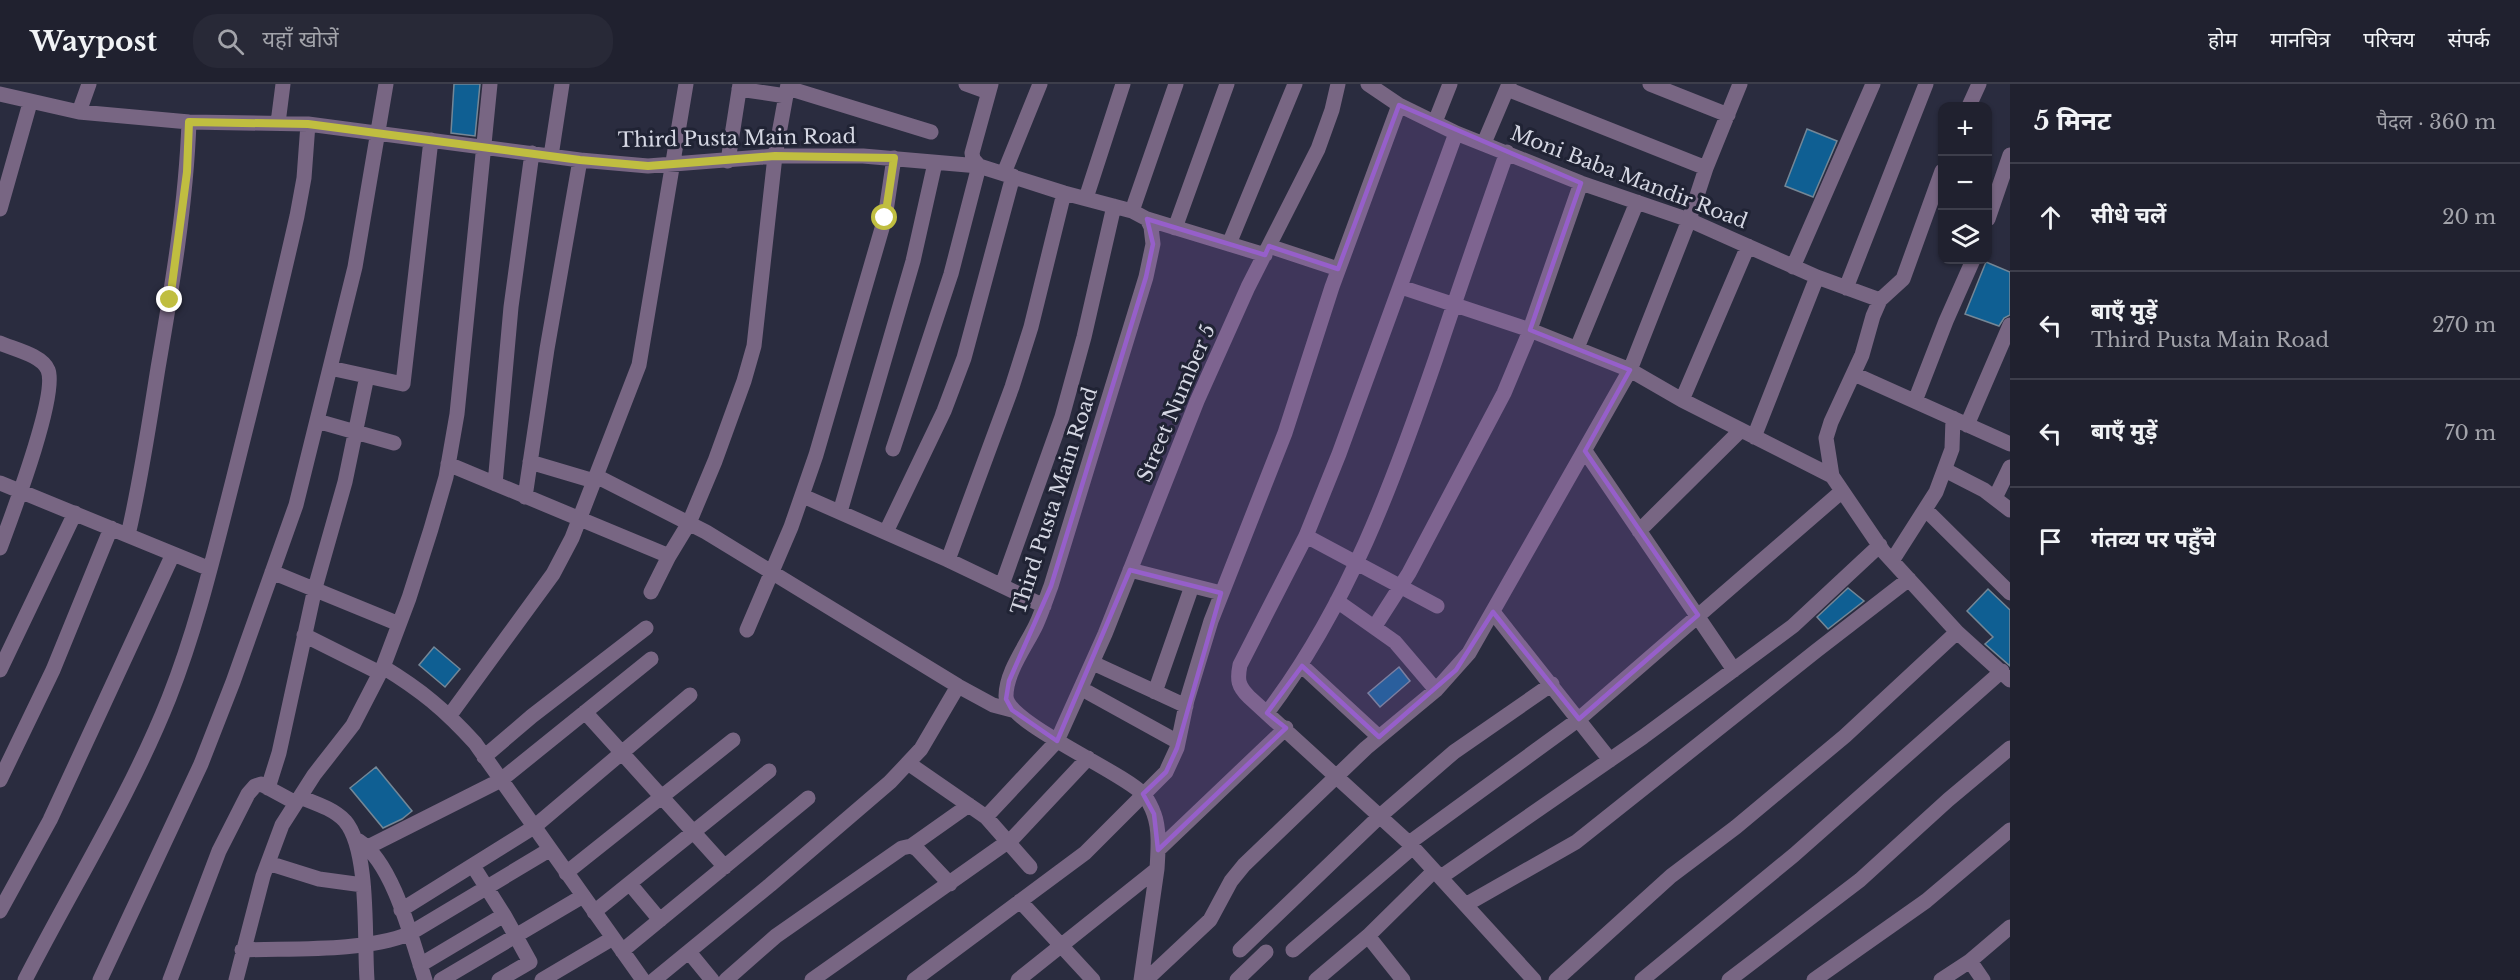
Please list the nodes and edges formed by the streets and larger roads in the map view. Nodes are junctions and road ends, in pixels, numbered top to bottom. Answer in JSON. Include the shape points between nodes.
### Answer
{"nodes":[{"id":1,"x":89,"y":84,"type":"edge"},
{"id":2,"x":283,"y":84,"type":"edge"},
{"id":3,"x":386,"y":84,"type":"edge"},
{"id":4,"x":490,"y":84,"type":"edge"},
{"id":5,"x":562,"y":84,"type":"edge"},
{"id":6,"x":686,"y":84,"type":"edge"},
{"id":7,"x":966,"y":84,"type":"edge"},
{"id":8,"x":1040,"y":84,"type":"edge"},
{"id":9,"x":1122,"y":84,"type":"edge"},
{"id":10,"x":1176,"y":84,"type":"edge"},
{"id":11,"x":1227,"y":84,"type":"edge"},
{"id":12,"x":1295,"y":84,"type":"edge"},
{"id":13,"x":1338,"y":84,"type":"edge"},
{"id":14,"x":1368,"y":84,"type":"edge"},
{"id":15,"x":1450,"y":84,"type":"edge"},
{"id":16,"x":1650,"y":84,"type":"edge"},
{"id":17,"x":1740,"y":84,"type":"edge"},
{"id":18,"x":1874,"y":84,"type":"edge"},
{"id":19,"x":1926,"y":84,"type":"edge"},
{"id":20,"x":1978,"y":84,"type":"edge"},
{"id":21,"x":740,"y":87,"type":"edge"},
{"id":22,"x":1508,"y":87,"type":"edge"},
{"id":23,"x":990,"y":88,"type":"edge"},
{"id":24,"x":787,"y":89,"type":"edge"},
{"id":25,"x":0,"y":94,"type":"edge"},
{"id":26,"x":1971,"y":102,"type":"edge"},
{"id":27,"x":30,"y":103,"type":"junction"},
{"id":28,"x":1399,"y":105,"type":"junction"},
{"id":29,"x":80,"y":112,"type":"junction"},
{"id":30,"x":1728,"y":116,"type":"junction"},
{"id":31,"x":189,"y":122,"type":"junction"},
{"id":32,"x":1435,"y":122,"type":"junction"},
{"id":33,"x":278,"y":123,"type":"junction"},
{"id":34,"x":308,"y":124,"type":"junction"},
{"id":35,"x":932,"y":132,"type":"dead end"},
{"id":36,"x":379,"y":133,"type":"junction"},
{"id":37,"x":1456,"y":133,"type":"junction"},
{"id":38,"x":431,"y":140,"type":"junction"},
{"id":39,"x":1484,"y":143,"type":"junction"},
{"id":40,"x":484,"y":146,"type":"junction"},
{"id":41,"x":1507,"y":152,"type":"junction"},
{"id":42,"x":532,"y":153,"type":"junction"},
{"id":43,"x":2010,"y":155,"type":"edge"},
{"id":44,"x":551,"y":156,"type":"junction"},
{"id":45,"x":775,"y":156,"type":"junction"},
{"id":46,"x":894,"y":158,"type":"junction"},
{"id":47,"x":580,"y":160,"type":"junction"},
{"id":48,"x":728,"y":161,"type":"junction"},
{"id":49,"x":935,"y":163,"type":"junction"},
{"id":50,"x":673,"y":165,"type":"junction"},
{"id":51,"x":979,"y":165,"type":"junction"},
{"id":52,"x":1706,"y":168,"type":"junction"},
{"id":53,"x":1009,"y":175,"type":"junction"},
{"id":54,"x":1938,"y":182,"type":"edge"},
{"id":55,"x":1581,"y":183,"type":"junction"},
{"id":56,"x":1064,"y":193,"type":"junction"},
{"id":57,"x":1086,"y":198,"type":"junction"},
{"id":58,"x":1637,"y":202,"type":"junction"},
{"id":59,"x":1113,"y":206,"type":"junction"},
{"id":60,"x":0,"y":209,"type":"edge"},
{"id":61,"x":1991,"y":210,"type":"edge"},
{"id":62,"x":1132,"y":211,"type":"junction"},
{"id":63,"x":1147,"y":219,"type":"junction"},
{"id":64,"x":1689,"y":220,"type":"junction"},
{"id":65,"x":1175,"y":228,"type":"junction"},
{"id":66,"x":1229,"y":244,"type":"junction"},
{"id":67,"x":1748,"y":246,"type":"junction"},
{"id":68,"x":1267,"y":250,"type":"junction"},
{"id":69,"x":1971,"y":264,"type":"edge"},
{"id":70,"x":1793,"y":267,"type":"junction"},
{"id":71,"x":1338,"y":269,"type":"junction"},
{"id":72,"x":1817,"y":277,"type":"junction"},
{"id":73,"x":1401,"y":287,"type":"junction"},
{"id":74,"x":1846,"y":288,"type":"junction"},
{"id":75,"x":1880,"y":300,"type":"junction"},
{"id":76,"x":1454,"y":304,"type":"junction"},
{"id":77,"x":2010,"y":325,"type":"edge"},
{"id":78,"x":1530,"y":330,"type":"junction"},
{"id":79,"x":0,"y":343,"type":"edge"},
{"id":80,"x":1577,"y":348,"type":"junction"},
{"id":81,"x":330,"y":368,"type":"junction"},
{"id":82,"x":1630,"y":370,"type":"junction"},
{"id":83,"x":1854,"y":374,"type":"junction"},
{"id":84,"x":367,"y":376,"type":"junction"},
{"id":85,"x":1682,"y":400,"type":"junction"},
{"id":86,"x":1915,"y":401,"type":"junction"},
{"id":87,"x":317,"y":421,"type":"junction"},
{"id":88,"x":1960,"y":421,"type":"junction"},
{"id":89,"x":355,"y":433,"type":"junction"},
{"id":90,"x":1747,"y":433,"type":"junction"},
{"id":91,"x":394,"y":443,"type":"dead end"},
{"id":92,"x":2010,"y":444,"type":"edge"},
{"id":93,"x":893,"y":449,"type":"dead end"},
{"id":94,"x":1585,"y":450,"type":"junction"},
{"id":95,"x":530,"y":462,"type":"junction"},
{"id":96,"x":448,"y":464,"type":"junction"},
{"id":97,"x":2010,"y":466,"type":"edge"},
{"id":98,"x":1945,"y":470,"type":"junction"},
{"id":99,"x":1832,"y":476,"type":"junction"},
{"id":100,"x":595,"y":479,"type":"junction"},
{"id":101,"x":0,"y":483,"type":"edge"},
{"id":102,"x":495,"y":484,"type":"junction"},
{"id":103,"x":20,"y":491,"type":"junction"},
{"id":104,"x":1841,"y":492,"type":"junction"},
{"id":105,"x":803,"y":496,"type":"junction"},
{"id":106,"x":525,"y":497,"type":"junction"},
{"id":107,"x":1995,"y":498,"type":"junction"},
{"id":108,"x":1926,"y":510,"type":"junction"},
{"id":109,"x":2010,"y":510,"type":"edge"},
{"id":110,"x":840,"y":512,"type":"junction"},
{"id":111,"x":75,"y":513,"type":"junction"},
{"id":112,"x":579,"y":520,"type":"junction"},
{"id":113,"x":689,"y":523,"type":"junction"},
{"id":114,"x":111,"y":528,"type":"junction"},
{"id":115,"x":1639,"y":531,"type":"junction"},
{"id":116,"x":886,"y":532,"type":"junction"},
{"id":117,"x":128,"y":535,"type":"junction"},
{"id":118,"x":1306,"y":536,"type":"junction"},
{"id":119,"x":1880,"y":545,"type":"junction"},
{"id":120,"x":0,"y":548,"type":"edge"},
{"id":121,"x":173,"y":554,"type":"junction"},
{"id":122,"x":669,"y":556,"type":"junction"},
{"id":123,"x":948,"y":560,"type":"junction"},
{"id":124,"x":1892,"y":561,"type":"junction"},
{"id":125,"x":1357,"y":565,"type":"junction"},
{"id":126,"x":210,"y":569,"type":"junction"},
{"id":127,"x":1130,"y":570,"type":"junction"},
{"id":128,"x":272,"y":572,"type":"junction"},
{"id":129,"x":772,"y":572,"type":"junction"},
{"id":130,"x":1909,"y":579,"type":"junction"},
{"id":131,"x":1002,"y":585,"type":"junction"},
{"id":132,"x":1192,"y":586,"type":"junction"},
{"id":133,"x":1401,"y":586,"type":"junction"},
{"id":134,"x":315,"y":588,"type":"junction"},
{"id":135,"x":651,"y":592,"type":"dead end"},
{"id":136,"x":2010,"y":592,"type":"edge"},
{"id":137,"x":1221,"y":593,"type":"junction"},
{"id":138,"x":1337,"y":602,"type":"junction"},
{"id":139,"x":1044,"y":606,"type":"junction"},
{"id":140,"x":1437,"y":606,"type":"dead end"},
{"id":141,"x":1493,"y":612,"type":"junction"},
{"id":142,"x":1698,"y":615,"type":"junction"},
{"id":143,"x":399,"y":624,"type":"junction"},
{"id":144,"x":1375,"y":626,"type":"junction"},
{"id":145,"x":646,"y":628,"type":"dead end"},
{"id":146,"x":747,"y":630,"type":"dead end"},
{"id":147,"x":1957,"y":632,"type":"junction"},
{"id":148,"x":304,"y":635,"type":"junction"},
{"id":149,"x":5,"y":647,"type":"edge"},
{"id":150,"x":651,"y":659,"type":"dead end"},
{"id":151,"x":1093,"y":663,"type":"junction"},
{"id":152,"x":1301,"y":665,"type":"junction"},
{"id":153,"x":0,"y":670,"type":"edge"},
{"id":154,"x":382,"y":670,"type":"junction"},
{"id":155,"x":1734,"y":670,"type":"junction"},
{"id":156,"x":2007,"y":675,"type":"edge"},
{"id":157,"x":1551,"y":684,"type":"junction"},
{"id":158,"x":958,"y":686,"type":"junction"},
{"id":159,"x":1082,"y":689,"type":"junction"},
{"id":160,"x":1436,"y":690,"type":"junction"},
{"id":161,"x":1155,"y":692,"type":"junction"},
{"id":162,"x":690,"y":695,"type":"dead end"},
{"id":163,"x":1186,"y":706,"type":"junction"},
{"id":164,"x":1012,"y":710,"type":"junction"},
{"id":165,"x":585,"y":712,"type":"junction"},
{"id":166,"x":1267,"y":713,"type":"junction"},
{"id":167,"x":450,"y":715,"type":"junction"},
{"id":168,"x":1579,"y":719,"type":"junction"},
{"id":169,"x":1286,"y":728,"type":"junction"},
{"id":170,"x":1379,"y":737,"type":"junction"},
{"id":171,"x":733,"y":740,"type":"dead end"},
{"id":172,"x":1058,"y":741,"type":"junction"},
{"id":173,"x":1178,"y":742,"type":"junction"},
{"id":174,"x":2010,"y":748,"type":"edge"},
{"id":175,"x":622,"y":753,"type":"junction"},
{"id":176,"x":484,"y":757,"type":"junction"},
{"id":177,"x":1088,"y":758,"type":"junction"},
{"id":178,"x":1610,"y":760,"type":"junction"},
{"id":179,"x":908,"y":763,"type":"junction"},
{"id":180,"x":769,"y":771,"type":"dead end"},
{"id":181,"x":1,"y":775,"type":"edge"},
{"id":182,"x":1336,"y":776,"type":"junction"},
{"id":183,"x":501,"y":780,"type":"junction"},
{"id":184,"x":268,"y":788,"type":"junction"},
{"id":185,"x":1143,"y":794,"type":"junction"},
{"id":186,"x":663,"y":796,"type":"junction"},
{"id":187,"x":808,"y":798,"type":"dead end"},
{"id":188,"x":298,"y":800,"type":"junction"},
{"id":189,"x":969,"y":805,"type":"junction"},
{"id":190,"x":1380,"y":816,"type":"junction"},
{"id":191,"x":986,"y":818,"type":"junction"},
{"id":192,"x":534,"y":827,"type":"junction"},
{"id":193,"x":2010,"y":831,"type":"edge"},
{"id":194,"x":694,"y":832,"type":"junction"},
{"id":195,"x":362,"y":843,"type":"junction"},
{"id":196,"x":1007,"y":843,"type":"junction"},
{"id":197,"x":1411,"y":845,"type":"junction"},
{"id":198,"x":911,"y":846,"type":"junction"},
{"id":199,"x":549,"y":850,"type":"junction"},
{"id":200,"x":1158,"y":850,"type":"junction"},
{"id":201,"x":268,"y":863,"type":"junction"},
{"id":202,"x":472,"y":866,"type":"junction"},
{"id":203,"x":725,"y":867,"type":"junction"},
{"id":204,"x":1030,"y":867,"type":"dead end"},
{"id":205,"x":1157,"y":868,"type":"junction"},
{"id":206,"x":566,"y":873,"type":"junction"},
{"id":207,"x":1438,"y":874,"type":"junction"},
{"id":208,"x":630,"y":884,"type":"junction"},
{"id":209,"x":950,"y":884,"type":"junction"},
{"id":210,"x":363,"y":885,"type":"junction"},
{"id":211,"x":487,"y":887,"type":"junction"},
{"id":212,"x":583,"y":896,"type":"junction"},
{"id":213,"x":1020,"y":901,"type":"junction"},
{"id":214,"x":1467,"y":904,"type":"junction"},
{"id":215,"x":401,"y":910,"type":"junction"},
{"id":216,"x":0,"y":911,"type":"edge"},
{"id":217,"x":594,"y":912,"type":"junction"},
{"id":218,"x":504,"y":915,"type":"junction"},
{"id":219,"x":660,"y":920,"type":"junction"},
{"id":220,"x":2010,"y":927,"type":"edge"},
{"id":221,"x":409,"y":934,"type":"junction"},
{"id":222,"x":516,"y":936,"type":"junction"},
{"id":223,"x":1368,"y":936,"type":"junction"},
{"id":224,"x":613,"y":938,"type":"junction"},
{"id":225,"x":365,"y":945,"type":"junction"},
{"id":226,"x":1061,"y":947,"type":"junction"},
{"id":227,"x":242,"y":950,"type":"junction"},
{"id":228,"x":1240,"y":950,"type":"dead end"},
{"id":229,"x":1293,"y":950,"type":"dead end"},
{"id":230,"x":622,"y":951,"type":"junction"},
{"id":231,"x":689,"y":952,"type":"junction"},
{"id":232,"x":1266,"y":952,"type":"dead end"},
{"id":233,"x":1970,"y":961,"type":"junction"},
{"id":234,"x":420,"y":965,"type":"junction"},
{"id":235,"x":25,"y":980,"type":"edge"},
{"id":236,"x":100,"y":980,"type":"edge"},
{"id":237,"x":170,"y":980,"type":"edge"},
{"id":238,"x":236,"y":980,"type":"edge"},
{"id":239,"x":367,"y":980,"type":"edge"},
{"id":240,"x":425,"y":980,"type":"edge"},
{"id":241,"x":441,"y":980,"type":"edge"},
{"id":242,"x":499,"y":980,"type":"edge"},
{"id":243,"x":542,"y":980,"type":"edge"},
{"id":244,"x":643,"y":980,"type":"edge"},
{"id":245,"x":654,"y":980,"type":"edge"},
{"id":246,"x":712,"y":980,"type":"edge"},
{"id":247,"x":726,"y":980,"type":"edge"},
{"id":248,"x":812,"y":980,"type":"edge"},
{"id":249,"x":914,"y":980,"type":"edge"},
{"id":250,"x":1018,"y":980,"type":"edge"},
{"id":251,"x":1093,"y":980,"type":"edge"},
{"id":252,"x":1141,"y":980,"type":"edge"},
{"id":253,"x":1146,"y":980,"type":"edge"},
{"id":254,"x":1237,"y":980,"type":"edge"},
{"id":255,"x":1316,"y":980,"type":"edge"},
{"id":256,"x":1403,"y":980,"type":"edge"},
{"id":257,"x":1534,"y":980,"type":"edge"},
{"id":258,"x":1556,"y":980,"type":"edge"},
{"id":259,"x":1642,"y":980,"type":"edge"},
{"id":260,"x":1729,"y":980,"type":"edge"},
{"id":261,"x":1814,"y":980,"type":"edge"},
{"id":262,"x":1941,"y":980,"type":"edge"},
{"id":263,"x":1983,"y":980,"type":"edge"}],
"edges":[{"from":1,"to":29,"type":"street"},
{"from":2,"to":33,"type":"street"},
{"from":3,"to":36,"type":"street"},
{"from":4,"to":40,"type":"street"},
{"from":5,"to":44,"type":"street"},
{"from":6,"to":50,"type":"street"},
{"from":7,"to":23,"type":"street"},
{"from":8,"to":53,"type":"street"},
{"from":9,"to":57,"type":"street"},
{"from":10,"to":62,"type":"street"},
{"from":11,"to":65,"type":"street"},
{"from":12,"to":66,"type":"street"},
{"from":13,"to":68,"type":"street","name":"Street Number 5","via":[[1318,148]]},
{"from":14,"to":28,"type":"street","name":"Moni Baba Mandir Road"},
{"from":15,"to":32,"type":"street"},
{"from":16,"to":30,"type":"street"},
{"from":17,"to":30,"type":"street"},
{"from":18,"to":70,"type":"street"},
{"from":19,"to":74,"type":"street"},
{"from":20,"to":26,"type":"street"},
{"from":21,"to":24,"type":"street"},
{"from":21,"to":48,"type":"street"},
{"from":22,"to":39,"type":"street"},
{"from":22,"to":52,"type":"street"},
{"from":23,"to":51,"type":"street","via":[[972,153]]},
{"from":24,"to":35,"type":"street"},
{"from":24,"to":45,"type":"street"},
{"from":25,"to":27,"type":"street","name":"Third Pusta Main Road"},
{"from":27,"to":29,"type":"street","name":"Third Pusta Main Road"},
{"from":27,"to":60,"type":"street"},
{"from":28,"to":32,"type":"street","name":"Moni Baba Mandir Road"},
{"from":28,"to":71,"type":"street"},
{"from":29,"to":31,"type":"street","name":"Third Pusta Main Road"},
{"from":30,"to":52,"type":"street"},
{"from":31,"to":33,"type":"street","name":"Third Pusta Main Road"},
{"from":31,"to":117,"type":"street","via":[[187,172],[170,300]]},
{"from":32,"to":37,"type":"street","name":"Moni Baba Mandir Road"},
{"from":33,"to":34,"type":"street","name":"Third Pusta Main Road"},
{"from":34,"to":36,"type":"street","name":"Third Pusta Main Road"},
{"from":34,"to":126,"type":"street","via":[[297,216]]},
{"from":36,"to":38,"type":"street","name":"Third Pusta Main Road"},
{"from":36,"to":81,"type":"street","via":[[355,267]]},
{"from":37,"to":39,"type":"street","name":"Moni Baba Mandir Road"},
{"from":37,"to":73,"type":"street"},
{"from":38,"to":40,"type":"street","name":"Third Pusta Main Road"},
{"from":38,"to":84,"type":"street","via":[[403,384]]},
{"from":39,"to":41,"type":"street","name":"Moni Baba Mandir Road"},
{"from":40,"to":42,"type":"street","name":"Third Pusta Main Road"},
{"from":40,"to":96,"type":"street","via":[[464,358]]},
{"from":41,"to":55,"type":"street","name":"Moni Baba Mandir Road"},
{"from":41,"to":76,"type":"street"},
{"from":42,"to":44,"type":"street","name":"Third Pusta Main Road"},
{"from":42,"to":102,"type":"street","via":[[511,307]]},
{"from":43,"to":61,"type":"street"},
{"from":44,"to":47,"type":"street","name":"Third Pusta Main Road"},
{"from":45,"to":46,"type":"street","name":"Third Pusta Main Road"},
{"from":45,"to":48,"type":"street","name":"Third Pusta Main Road"},
{"from":45,"to":113,"type":"street","via":[[754,346],[726,431]]},
{"from":46,"to":49,"type":"street","name":"Third Pusta Main Road"},
{"from":46,"to":105,"type":"street","via":[[879,240]]},
{"from":47,"to":50,"type":"street","name":"Third Pusta Main Road"},
{"from":47,"to":95,"type":"street"},
{"from":48,"to":50,"type":"street","name":"Third Pusta Main Road"},
{"from":49,"to":51,"type":"street","name":"Third Pusta Main Road"},
{"from":49,"to":110,"type":"street","via":[[913,261]]},
{"from":50,"to":100,"type":"street","via":[[639,365]]},
{"from":51,"to":53,"type":"street","name":"Third Pusta Main Road"},
{"from":51,"to":93,"type":"street","via":[[951,274]]},
{"from":52,"to":64,"type":"street"},
{"from":53,"to":56,"type":"street","name":"Third Pusta Main Road"},
{"from":53,"to":116,"type":"street","via":[[964,358],[944,411]]},
{"from":54,"to":75,"type":"street","via":[[1903,279]]},
{"from":55,"to":58,"type":"street","name":"Moni Baba Mandir Road"},
{"from":55,"to":78,"type":"street"},
{"from":56,"to":57,"type":"street","name":"Third Pusta Main Road"},
{"from":56,"to":123,"type":"street","via":[[1012,387]]},
{"from":57,"to":59,"type":"street","name":"Third Pusta Main Road"},
{"from":58,"to":64,"type":"street","name":"Moni Baba Mandir Road"},
{"from":58,"to":80,"type":"street"},
{"from":59,"to":62,"type":"street","name":"Third Pusta Main Road"},
{"from":59,"to":131,"type":"street","via":[[1062,417]]},
{"from":62,"to":63,"type":"street","name":"Third Pusta Main Road"},
{"from":63,"to":65,"type":"street"},
{"from":63,"to":139,"type":"street","name":"Third Pusta Main Road","via":[[1153,243],[1146,277]]},
{"from":64,"to":67,"type":"street","name":"Moni Baba Mandir Road"},
{"from":64,"to":82,"type":"street"},
{"from":65,"to":66,"type":"street"},
{"from":66,"to":68,"type":"street"},
{"from":67,"to":70,"type":"street","name":"Moni Baba Mandir Road"},
{"from":67,"to":85,"type":"street"},
{"from":68,"to":71,"type":"street"},
{"from":68,"to":127,"type":"street","name":"Street Number 5","via":[[1197,401]]},
{"from":69,"to":86,"type":"street"},
{"from":70,"to":72,"type":"street","name":"Moni Baba Mandir Road"},
{"from":71,"to":137,"type":"street","via":[[1285,433]]},
{"from":72,"to":74,"type":"street","name":"Moni Baba Mandir Road"},
{"from":72,"to":90,"type":"street"},
{"from":73,"to":76,"type":"street"},
{"from":73,"to":118,"type":"street"},
{"from":74,"to":75,"type":"street","name":"Moni Baba Mandir Road"},
{"from":75,"to":83,"type":"street"},
{"from":76,"to":78,"type":"street"},
{"from":76,"to":125,"type":"street","via":[[1395,473]]},
{"from":77,"to":88,"type":"street"},
{"from":78,"to":80,"type":"street"},
{"from":78,"to":133,"type":"street","via":[[1504,393]]},
{"from":79,"to":103,"type":"street","via":[[38,360],[49,377],[46,404]]},
{"from":80,"to":82,"type":"street"},
{"from":81,"to":84,"type":"street"},
{"from":81,"to":87,"type":"street"},
{"from":82,"to":85,"type":"street"},
{"from":82,"to":94,"type":"street"},
{"from":83,"to":86,"type":"street"},
{"from":83,"to":99,"type":"street","via":[[1826,438]]},
{"from":84,"to":89,"type":"street"},
{"from":85,"to":90,"type":"street"},
{"from":86,"to":88,"type":"street"},
{"from":87,"to":89,"type":"street"},
{"from":87,"to":128,"type":"street","via":[[296,505]]},
{"from":88,"to":92,"type":"street"},
{"from":88,"to":98,"type":"street"},
{"from":89,"to":91,"type":"street"},
{"from":89,"to":134,"type":"street"},
{"from":90,"to":99,"type":"street"},
{"from":90,"to":115,"type":"street"},
{"from":94,"to":115,"type":"street"},
{"from":94,"to":141,"type":"street"},
{"from":95,"to":100,"type":"street"},
{"from":95,"to":106,"type":"street"},
{"from":96,"to":102,"type":"street"},
{"from":96,"to":143,"type":"street"},
{"from":97,"to":107,"type":"street"},
{"from":98,"to":107,"type":"street"},
{"from":98,"to":108,"type":"street"},
{"from":99,"to":104,"type":"street"},
{"from":100,"to":112,"type":"street"},
{"from":100,"to":113,"type":"street"},
{"from":101,"to":103,"type":"street"},
{"from":102,"to":106,"type":"street"},
{"from":103,"to":111,"type":"street"},
{"from":103,"to":120,"type":"street"},
{"from":104,"to":119,"type":"street"},
{"from":104,"to":142,"type":"street"},
{"from":105,"to":110,"type":"street"},
{"from":105,"to":129,"type":"street"},
{"from":106,"to":112,"type":"street"},
{"from":107,"to":109,"type":"street"},
{"from":108,"to":124,"type":"street"},
{"from":108,"to":136,"type":"street"},
{"from":110,"to":116,"type":"street"},
{"from":111,"to":114,"type":"street"},
{"from":111,"to":149,"type":"street"},
{"from":112,"to":122,"type":"street"},
{"from":112,"to":167,"type":"street","via":[[553,574]]},
{"from":113,"to":122,"type":"street"},
{"from":113,"to":129,"type":"street"},
{"from":114,"to":117,"type":"street"},
{"from":114,"to":181,"type":"street","via":[[52,670]]},
{"from":115,"to":142,"type":"street"},
{"from":116,"to":123,"type":"street"},
{"from":117,"to":121,"type":"street"},
{"from":118,"to":125,"type":"street"},
{"from":118,"to":166,"type":"street","via":[[1240,665],[1239,687]]},
{"from":119,"to":124,"type":"street"},
{"from":119,"to":155,"type":"street","via":[[1793,626]]},
{"from":121,"to":126,"type":"street"},
{"from":121,"to":216,"type":"street","via":[[50,820]]},
{"from":122,"to":135,"type":"street"},
{"from":123,"to":131,"type":"street"},
{"from":124,"to":130,"type":"street"},
{"from":125,"to":133,"type":"street"},
{"from":125,"to":138,"type":"street"},
{"from":126,"to":235,"type":"street","via":[[186,654],[168,700],[104,834]]},
{"from":127,"to":132,"type":"street"},
{"from":127,"to":151,"type":"street","name":"Street Number 5"},
{"from":128,"to":134,"type":"street"},
{"from":128,"to":236,"type":"street","via":[[201,764]]},
{"from":129,"to":146,"type":"street"},
{"from":129,"to":158,"type":"street"},
{"from":130,"to":147,"type":"street"},
{"from":130,"to":214,"type":"street","via":[[1576,842]]},
{"from":131,"to":139,"type":"street"},
{"from":132,"to":137,"type":"street"},
{"from":132,"to":161,"type":"street"},
{"from":133,"to":140,"type":"street"},
{"from":133,"to":144,"type":"street"},
{"from":134,"to":143,"type":"street"},
{"from":134,"to":148,"type":"street"},
{"from":137,"to":163,"type":"street"},
{"from":138,"to":144,"type":"street"},
{"from":138,"to":152,"type":"street"},
{"from":139,"to":164,"type":"street","name":"Third Pusta Main Road","via":[[1008,681],[1006,699]]},
{"from":141,"to":157,"type":"street"},
{"from":141,"to":160,"type":"street","via":[[1469,653]]},
{"from":142,"to":155,"type":"street"},
{"from":142,"to":168,"type":"street"},
{"from":143,"to":154,"type":"street"},
{"from":144,"to":160,"type":"street","via":[[1395,642]]},
{"from":145,"to":176,"type":"street"},
{"from":147,"to":156,"type":"street"},
{"from":147,"to":258,"type":"street","via":[[1845,736],[1671,876]]},
{"from":148,"to":154,"type":"street"},
{"from":148,"to":184,"type":"street"},
{"from":149,"to":153,"type":"street"},
{"from":150,"to":165,"type":"street"},
{"from":151,"to":159,"type":"street","name":"Street Number 5"},
{"from":151,"to":161,"type":"street"},
{"from":152,"to":166,"type":"street"},
{"from":152,"to":170,"type":"street"},
{"from":154,"to":167,"type":"street","via":[[419,689]]},
{"from":154,"to":188,"type":"street","via":[[353,725]]},
{"from":155,"to":178,"type":"street"},
{"from":156,"to":259,"type":"street"},
{"from":157,"to":168,"type":"street"},
{"from":157,"to":190,"type":"street","via":[[1454,752]]},
{"from":158,"to":164,"type":"street","via":[[993,705]]},
{"from":158,"to":179,"type":"street","via":[[921,749]]},
{"from":159,"to":172,"type":"street","name":"Street Number 5"},
{"from":159,"to":173,"type":"street"},
{"from":160,"to":170,"type":"street"},
{"from":161,"to":163,"type":"street"},
{"from":162,"to":175,"type":"street"},
{"from":163,"to":173,"type":"street"},
{"from":164,"to":172,"type":"street"},
{"from":165,"to":175,"type":"street"},
{"from":165,"to":183,"type":"street"},
{"from":166,"to":169,"type":"street"},
{"from":167,"to":176,"type":"street"},
{"from":168,"to":178,"type":"street"},
{"from":168,"to":197,"type":"street"},
{"from":169,"to":182,"type":"street"},
{"from":169,"to":200,"type":"street"},
{"from":170,"to":182,"type":"street"},
{"from":171,"to":186,"type":"street"},
{"from":172,"to":177,"type":"street"},
{"from":172,"to":191,"type":"street","name":"Street Number 5"},
{"from":173,"to":185,"type":"street","via":[[1166,772]]},
{"from":174,"to":260,"type":"street","via":[[1860,880]]},
{"from":175,"to":186,"type":"street"},
{"from":175,"to":192,"type":"street"},
{"from":176,"to":183,"type":"street"},
{"from":177,"to":185,"type":"street"},
{"from":177,"to":196,"type":"street"},
{"from":178,"to":207,"type":"street"},
{"from":179,"to":189,"type":"street"},
{"from":179,"to":231,"type":"street"},
{"from":180,"to":194,"type":"street"},
{"from":182,"to":190,"type":"street"},
{"from":182,"to":253,"type":"street","via":[[1244,865],[1210,920]]},
{"from":183,"to":192,"type":"street"},
{"from":183,"to":195,"type":"street"},
{"from":184,"to":188,"type":"street"},
{"from":184,"to":237,"type":"street","via":[[261,784],[248,794],[219,851]]},
{"from":185,"to":200,"type":"street","via":[[1154,814]]},
{"from":185,"to":213,"type":"street","via":[[1085,853]]},
{"from":186,"to":194,"type":"street"},
{"from":186,"to":206,"type":"street"},
{"from":187,"to":203,"type":"street"},
{"from":188,"to":195,"type":"street","via":[[333,812]]},
{"from":188,"to":201,"type":"street","via":[[282,825]]},
{"from":189,"to":191,"type":"street"},
{"from":189,"to":198,"type":"street"},
{"from":190,"to":197,"type":"street"},
{"from":190,"to":228,"type":"street"},
{"from":191,"to":196,"type":"street"},
{"from":192,"to":199,"type":"street"},
{"from":192,"to":202,"type":"street"},
{"from":193,"to":261,"type":"street","via":[[1926,901]]},
{"from":194,"to":203,"type":"street"},
{"from":194,"to":208,"type":"street"},
{"from":195,"to":210,"type":"street"},
{"from":195,"to":215,"type":"street","via":[[387,875]]},
{"from":196,"to":204,"type":"street"},
{"from":196,"to":209,"type":"street"},
{"from":197,"to":207,"type":"street"},
{"from":197,"to":229,"type":"street"},
{"from":198,"to":209,"type":"street"},
{"from":198,"to":247,"type":"street","via":[[902,848],[820,904]]},
{"from":199,"to":206,"type":"street"},
{"from":199,"to":211,"type":"street"},
{"from":200,"to":205,"type":"street"},
{"from":201,"to":210,"type":"street","via":[[319,879]]},
{"from":201,"to":227,"type":"street"},
{"from":202,"to":211,"type":"street"},
{"from":202,"to":215,"type":"street"},
{"from":203,"to":219,"type":"street"},
{"from":205,"to":226,"type":"street"},
{"from":205,"to":252,"type":"street"},
{"from":206,"to":212,"type":"street"},
{"from":207,"to":214,"type":"street"},
{"from":207,"to":223,"type":"street"},
{"from":208,"to":217,"type":"street"},
{"from":208,"to":219,"type":"street"},
{"from":209,"to":248,"type":"street"},
{"from":210,"to":225,"type":"street"},
{"from":211,"to":218,"type":"street"},
{"from":211,"to":221,"type":"street"},
{"from":212,"to":217,"type":"street"},
{"from":212,"to":222,"type":"street"},
{"from":213,"to":226,"type":"street"},
{"from":213,"to":249,"type":"street"},
{"from":214,"to":257,"type":"street"},
{"from":215,"to":221,"type":"street"},
{"from":217,"to":224,"type":"street"},
{"from":218,"to":222,"type":"street"},
{"from":218,"to":234,"type":"street"},
{"from":219,"to":230,"type":"street"},
{"from":220,"to":233,"type":"street"},
{"from":221,"to":225,"type":"street"},
{"from":221,"to":234,"type":"street"},
{"from":222,"to":241,"type":"street"},
{"from":222,"to":242,"type":"street","via":[[530,963]]},
{"from":223,"to":255,"type":"street"},
{"from":223,"to":256,"type":"street"},
{"from":224,"to":230,"type":"street"},
{"from":224,"to":243,"type":"street"},
{"from":225,"to":227,"type":"street"},
{"from":225,"to":239,"type":"street"},
{"from":226,"to":250,"type":"street"},
{"from":226,"to":251,"type":"street"},
{"from":227,"to":238,"type":"street"},
{"from":230,"to":244,"type":"street"},
{"from":231,"to":245,"type":"street"},
{"from":231,"to":246,"type":"street"},
{"from":232,"to":254,"type":"street"},
{"from":233,"to":262,"type":"street"},
{"from":233,"to":263,"type":"street"},
{"from":234,"to":240,"type":"street"}]}
